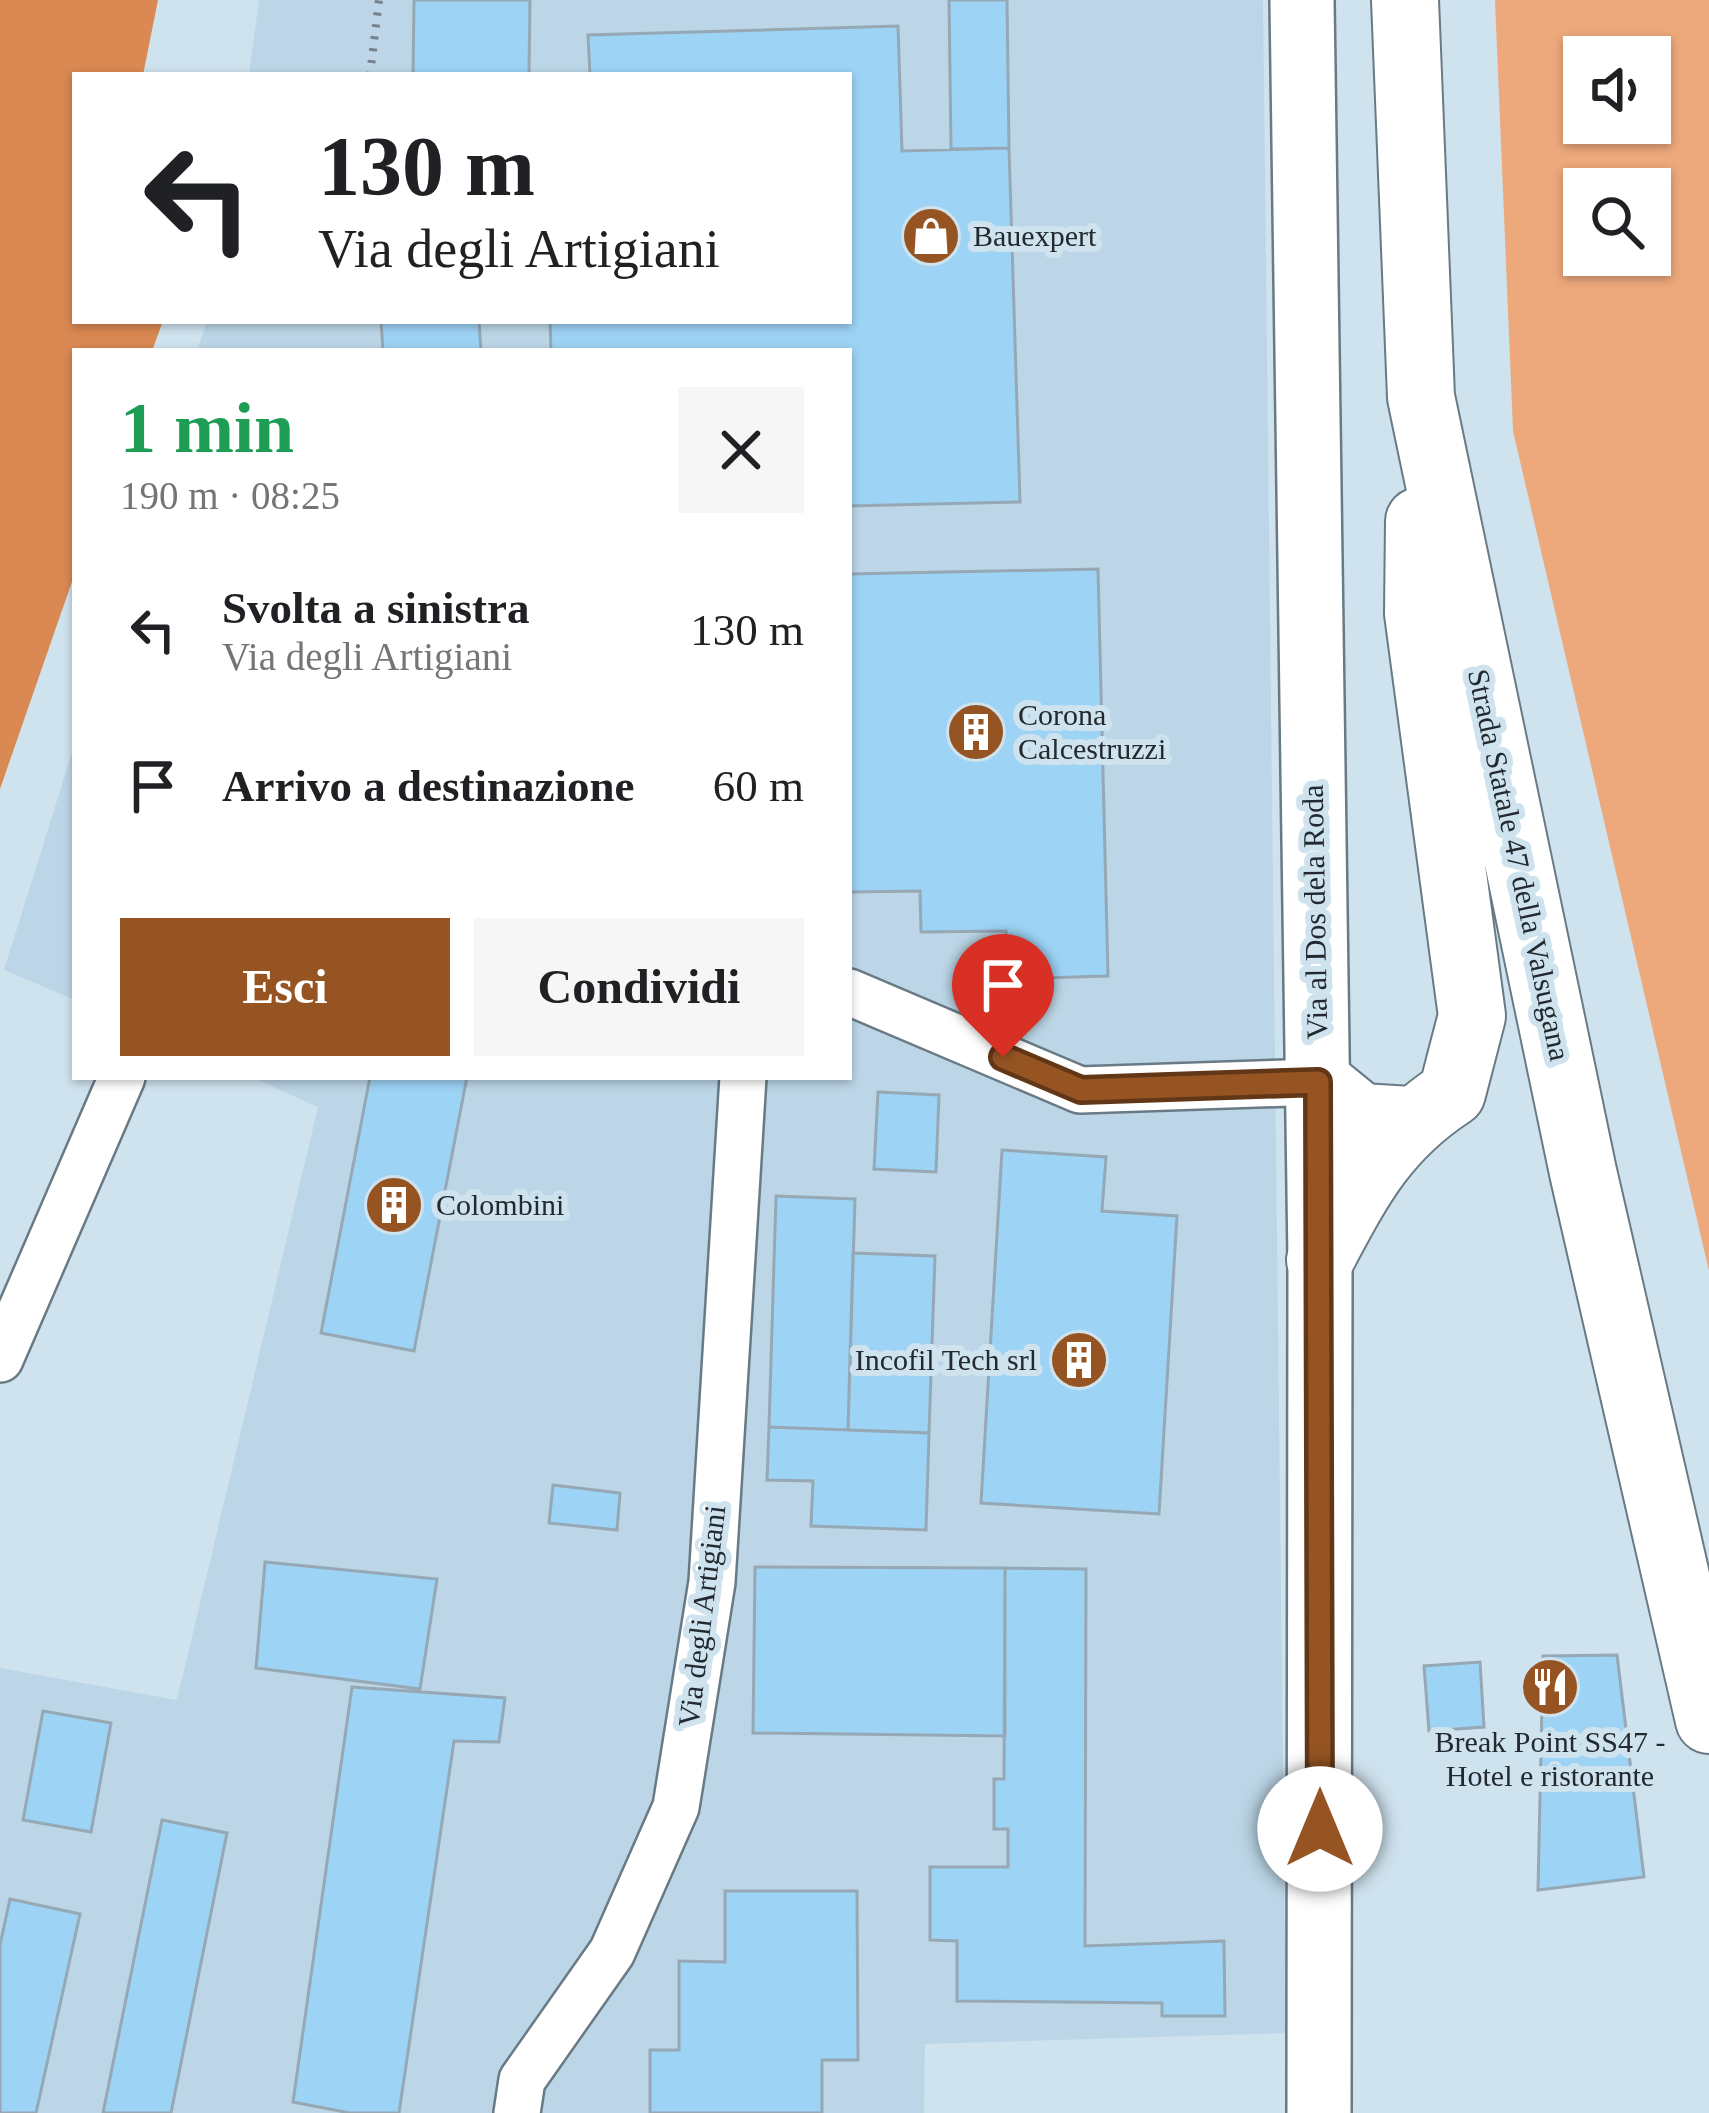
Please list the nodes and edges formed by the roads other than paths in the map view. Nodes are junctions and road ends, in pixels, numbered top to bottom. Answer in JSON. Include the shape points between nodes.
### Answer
{"nodes":[{"id":1,"x":1302,"y":0,"type":"edge"},
{"id":2,"x":1406,"y":0,"type":"edge"},
{"id":3,"x":1432,"y":0,"type":"edge"},
{"id":4,"x":1421,"y":397,"type":"junction"},
{"id":5,"x":852,"y":993,"type":"edge"},
{"id":6,"x":121,"y":1080,"type":"edge"},
{"id":7,"x":743,"y":1080,"type":"edge"},
{"id":8,"x":1318,"y":1082,"type":"junction"},
{"id":9,"x":1410,"y":1120,"type":"junction"},
{"id":10,"x":1320,"y":1260,"type":"junction"},
{"id":11,"x":0,"y":1358,"type":"edge"},
{"id":12,"x":1701,"y":1508,"type":"edge"},
{"id":13,"x":1709,"y":1574,"type":"edge"},
{"id":14,"x":1709,"y":1720,"type":"edge"},
{"id":15,"x":517,"y":2113,"type":"edge"},
{"id":16,"x":1319,"y":2113,"type":"edge"}],
"edges":[{"from":1,"to":8,"type":"main road","name":"Via al Dos dela Roda"},
{"from":2,"to":4,"type":"highway","name":"Strada Statale 47 della Valsugana"},
{"from":3,"to":12,"type":"highway","name":"Strada Statale 47 della Valsugana","via":[[1456,395],[1483,585]]},
{"from":4,"to":9,"type":"highway","via":[[1418,613],[1472,1016],[1452,1093]]},
{"from":4,"to":14,"type":"highway","name":"Strada Statale 47 della Valsugana","via":[[1583,1172]]},
{"from":5,"to":8,"type":"street","via":[[1081,1090]]},
{"from":6,"to":11,"type":"street"},
{"from":7,"to":15,"type":"street","name":"Via degli Artigiani","via":[[712,1582],[676,1807],[612,1952],[522,2080]]},
{"from":8,"to":9,"type":"highway","via":[[1361,1117]]},
{"from":8,"to":10,"type":"main road","name":"Via al Dos dela Roda"},
{"from":9,"to":10,"type":"highway","via":[[1366,1172]]},
{"from":10,"to":16,"type":"main road","name":"Via al Dos dela Roda"},
{"from":12,"to":13,"type":"highway","name":"Strada Statale 47 della Valsugana"}]}
